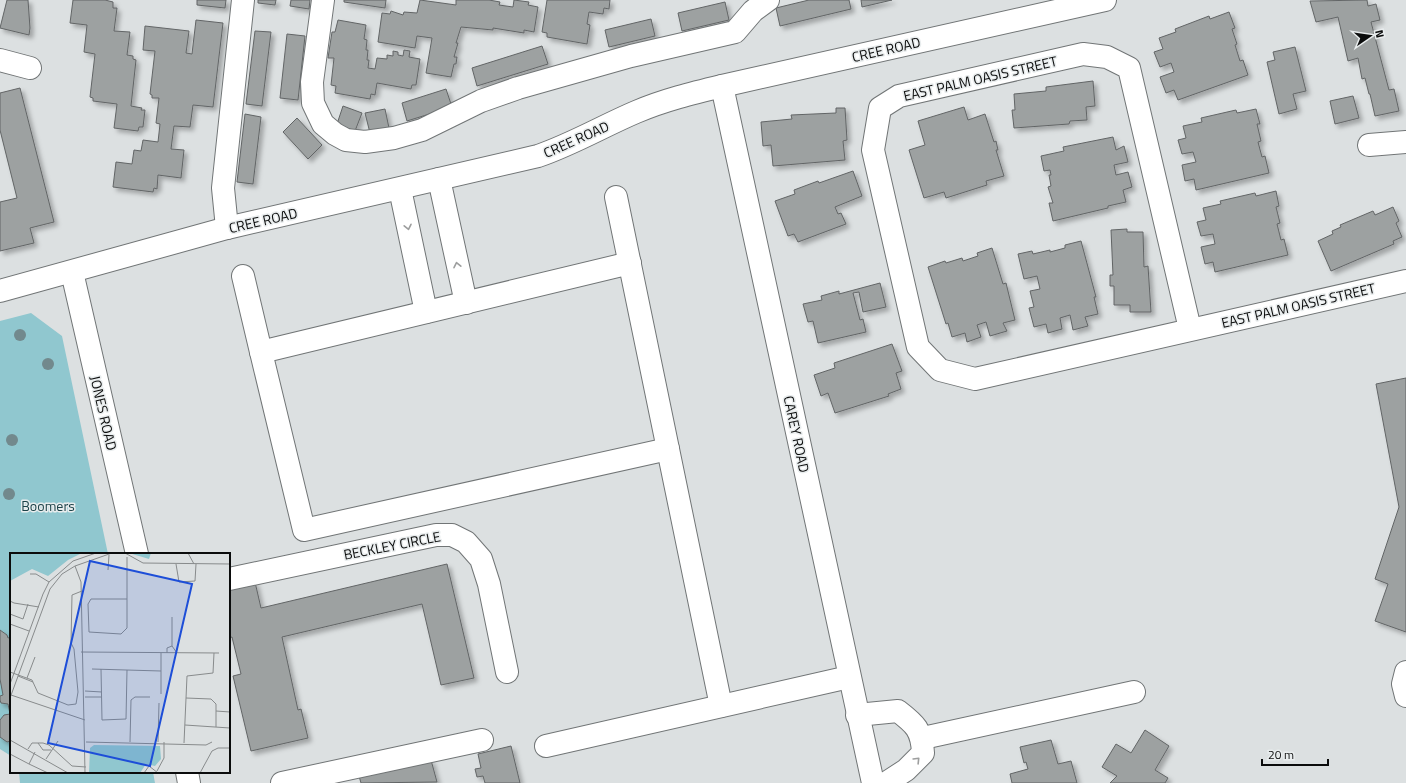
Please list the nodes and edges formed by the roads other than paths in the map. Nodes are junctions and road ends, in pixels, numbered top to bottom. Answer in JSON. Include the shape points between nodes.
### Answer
{"nodes":[{"id":1,"x":243,"y":0,"type":"edge"},
{"id":2,"x":322,"y":0,"type":"edge"},
{"id":3,"x":768,"y":0,"type":"edge"},
{"id":4,"x":1105,"y":0,"type":"edge"},
{"id":5,"x":0,"y":60,"type":"edge"},
{"id":6,"x":30,"y":68,"type":"dead end"},
{"id":7,"x":722,"y":86,"type":"junction"},
{"id":8,"x":1406,"y":142,"type":"edge"},
{"id":9,"x":1369,"y":145,"type":"dead end"},
{"id":10,"x":439,"y":179,"type":"junction"},
{"id":11,"x":400,"y":189,"type":"junction"},
{"id":12,"x":616,"y":196,"type":"dead end"},
{"id":13,"x":227,"y":228,"type":"junction"},
{"id":14,"x":630,"y":263,"type":"junction"},
{"id":15,"x":72,"y":272,"type":"junction"},
{"id":16,"x":243,"y":276,"type":"dead end"},
{"id":17,"x":1406,"y":281,"type":"edge"},
{"id":18,"x":0,"y":291,"type":"edge"},
{"id":19,"x":466,"y":303,"type":"junction"},
{"id":20,"x":426,"y":312,"type":"junction"},
{"id":21,"x":1190,"y":329,"type":"junction"},
{"id":22,"x":261,"y":352,"type":"junction"},
{"id":23,"x":668,"y":449,"type":"junction"},
{"id":24,"x":137,"y":553,"type":"edge"},
{"id":25,"x":230,"y":579,"type":"edge"},
{"id":26,"x":507,"y":672,"type":"dead end"},
{"id":27,"x":1406,"y":672,"type":"edge"},
{"id":28,"x":849,"y":677,"type":"junction"},
{"id":29,"x":1134,"y":692,"type":"dead end"},
{"id":30,"x":1406,"y":696,"type":"edge"},
{"id":31,"x":721,"y":706,"type":"junction"},
{"id":32,"x":857,"y":715,"type":"junction"},
{"id":33,"x":923,"y":738,"type":"junction"},
{"id":34,"x":482,"y":740,"type":"dead end"},
{"id":35,"x":546,"y":746,"type":"dead end"},
{"id":36,"x":187,"y":773,"type":"edge"},
{"id":37,"x":189,"y":783,"type":"edge"},
{"id":38,"x":282,"y":783,"type":"edge"},
{"id":39,"x":873,"y":783,"type":"edge"},
{"id":40,"x":886,"y":783,"type":"edge"}],
"edges":[{"from":1,"to":13,"type":"street","via":[[223,188]]},
{"from":2,"to":3,"type":"street","via":[[312,82],[313,103],[323,124],[335,134],[346,140],[365,142],[394,138],[422,130],[481,101],[518,88],[631,56],[735,32]]},
{"from":4,"to":7,"type":"street","name":"CREE ROAD"},
{"from":5,"to":6,"type":"street"},
{"from":7,"to":10,"type":"street","name":"CREE ROAD","via":[[666,100],[562,148],[538,156]]},
{"from":7,"to":28,"type":"street","name":"CAREY ROAD"},
{"from":8,"to":9,"type":"street"},
{"from":10,"to":11,"type":"street","name":"CREE ROAD"},
{"from":19,"to":10,"type":"street","one_way":true},
{"from":11,"to":13,"type":"street","name":"CREE ROAD"},
{"from":11,"to":20,"type":"street","one_way":true},
{"from":12,"to":14,"type":"street"},
{"from":13,"to":15,"type":"street","name":"CREE ROAD"},
{"from":14,"to":19,"type":"street"},
{"from":14,"to":23,"type":"street"},
{"from":15,"to":18,"type":"street","name":"CREE ROAD"},
{"from":15,"to":24,"type":"street","name":"JONES ROAD"},
{"from":16,"to":22,"type":"street"},
{"from":17,"to":21,"type":"street","name":"EAST PALM OASIS STREET"},
{"from":19,"to":20,"type":"street"},
{"from":20,"to":22,"type":"street"},
{"from":21,"to":21,"type":"street","name":"EAST PALM OASIS STREET","via":[[1129,68],[1106,57],[1083,54],[899,96],[880,108],[873,150],[918,347],[940,370],[975,379]]},
{"from":22,"to":23,"type":"street","via":[[304,530]]},
{"from":23,"to":31,"type":"street"},
{"from":25,"to":26,"type":"street","name":"BECKLEY CIRCLE","via":[[436,535],[452,535],[466,542],[481,559],[489,584]]},
{"from":27,"to":30,"type":"street","via":[[1403,684]]},
{"from":28,"to":31,"type":"street"},
{"from":28,"to":32,"type":"street","name":"CAREY ROAD"},
{"from":29,"to":33,"type":"street"},
{"from":31,"to":35,"type":"street"},
{"from":32,"to":33,"type":"street","via":[[898,711],[915,724]]},
{"from":32,"to":39,"type":"street","name":"CAREY ROAD"},
{"from":40,"to":33,"type":"street","one_way":true,"via":[[906,770],[924,753]]},
{"from":34,"to":38,"type":"street"},
{"from":36,"to":37,"type":"street"}]}
